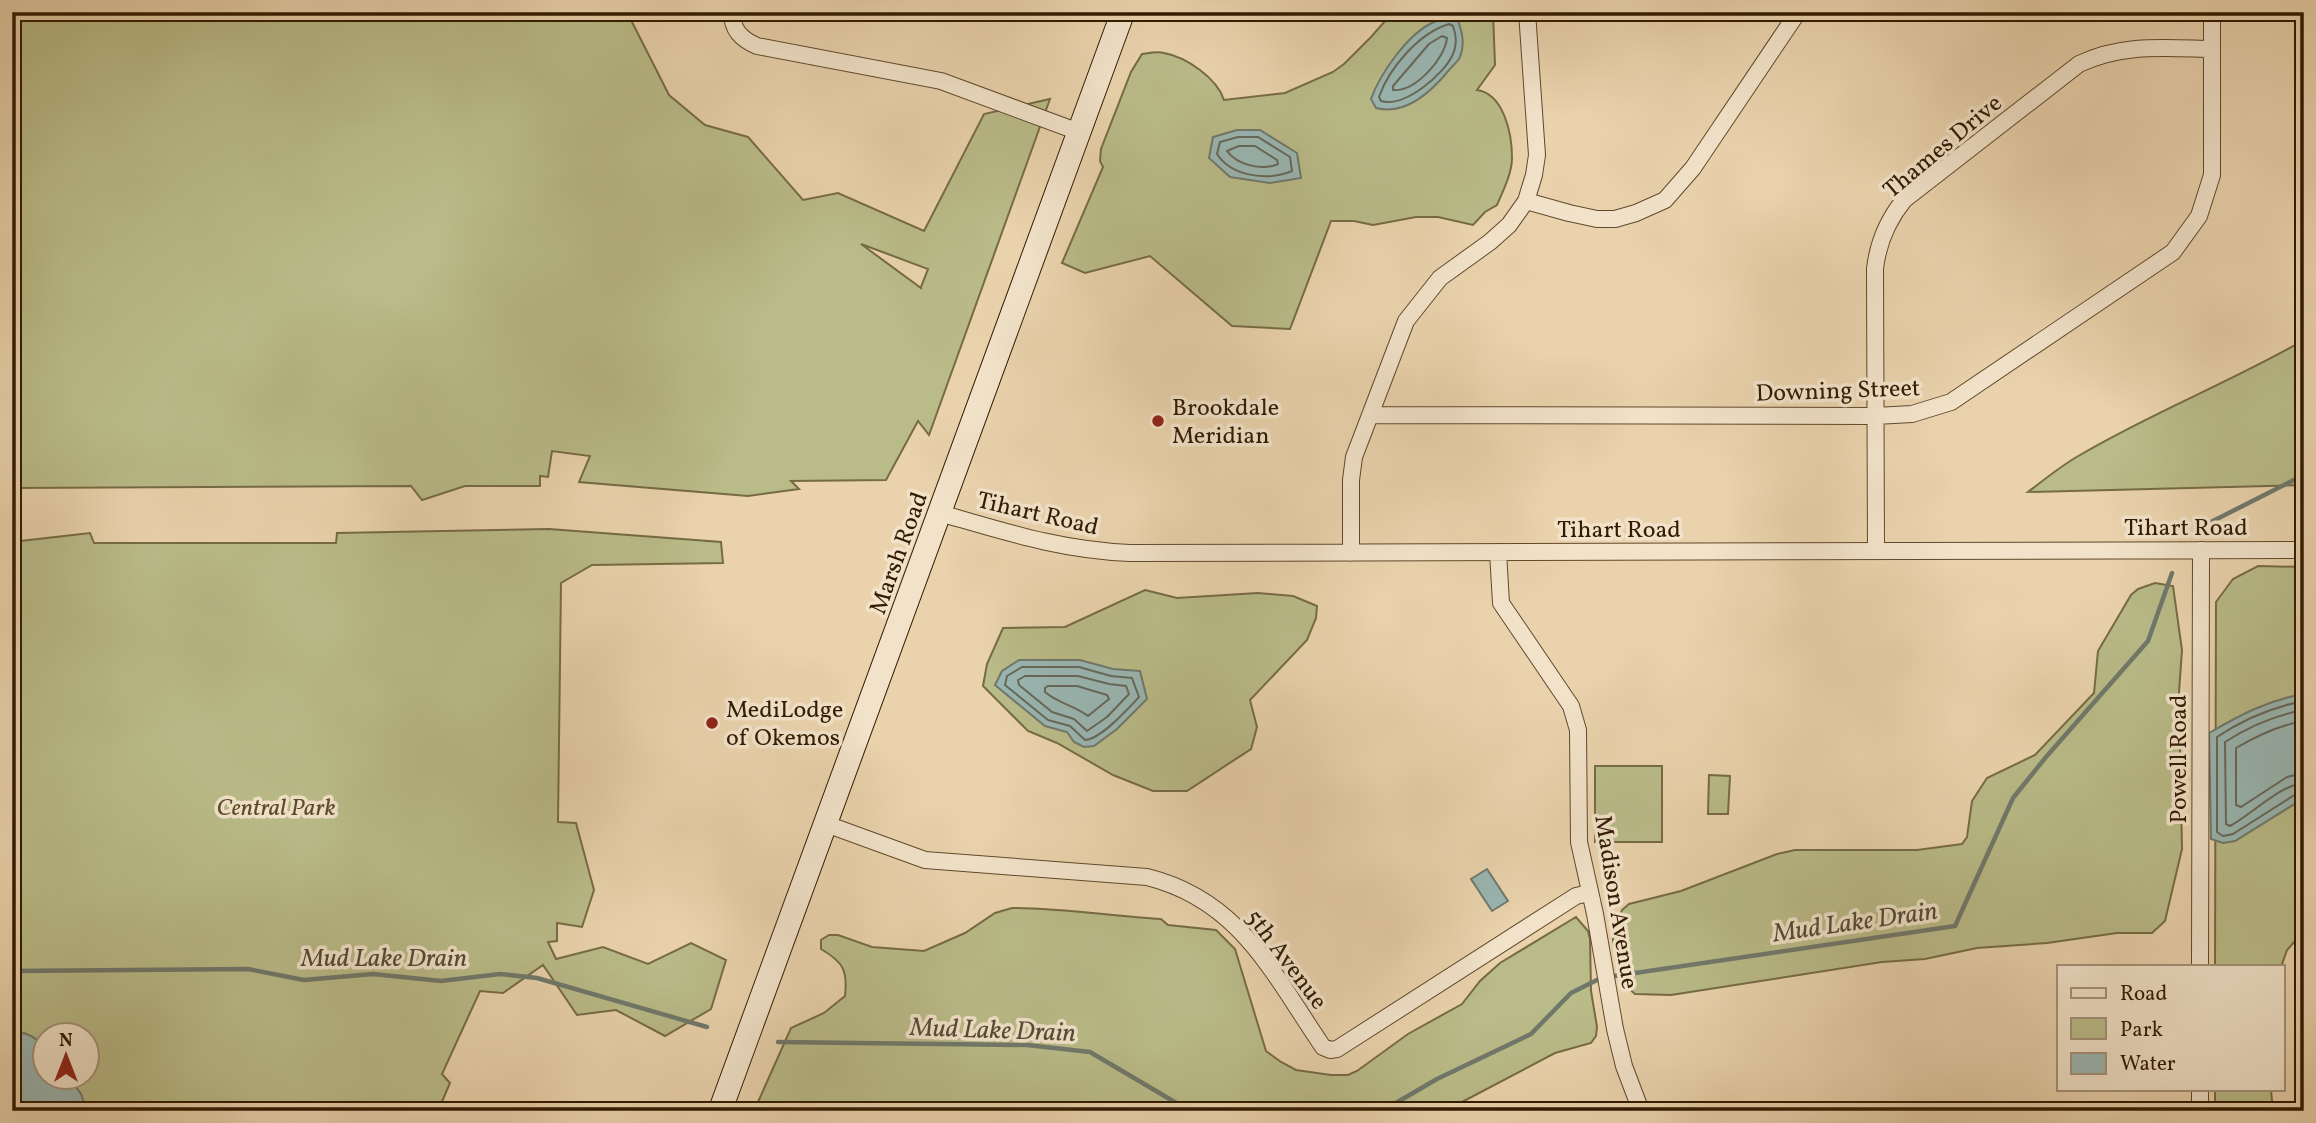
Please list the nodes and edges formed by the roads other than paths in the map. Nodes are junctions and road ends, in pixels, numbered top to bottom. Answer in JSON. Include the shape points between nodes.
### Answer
{"nodes":[{"id":1,"x":732,"y":12,"type":"edge"},
{"id":2,"x":1123,"y":12,"type":"edge"},
{"id":3,"x":1527,"y":12,"type":"edge"},
{"id":4,"x":1798,"y":12,"type":"edge"},
{"id":5,"x":2212,"y":12,"type":"edge"},
{"id":6,"x":2212,"y":48,"type":"junction"},
{"id":7,"x":1079,"y":132,"type":"junction"},
{"id":8,"x":1526,"y":201,"type":"junction"},
{"id":9,"x":1370,"y":415,"type":"junction"},
{"id":10,"x":1875,"y":416,"type":"junction"},
{"id":11,"x":940,"y":513,"type":"junction"},
{"id":12,"x":1876,"y":550,"type":"junction"},
{"id":13,"x":2200,"y":550,"type":"junction"},
{"id":14,"x":2304,"y":550,"type":"edge"},
{"id":15,"x":1498,"y":552,"type":"junction"},
{"id":16,"x":1351,"y":553,"type":"junction"},
{"id":17,"x":826,"y":824,"type":"junction"},
{"id":18,"x":1589,"y":893,"type":"junction"},
{"id":19,"x":2200,"y":965,"type":"edge"},
{"id":20,"x":2200,"y":1092,"type":"edge"},
{"id":21,"x":720,"y":1111,"type":"edge"},
{"id":22,"x":1641,"y":1111,"type":"edge"},
{"id":23,"x":2200,"y":1111,"type":"edge"}],
"edges":[{"from":1,"to":7,"type":"street","via":[[738,34],[757,46],[941,81]]},
{"from":2,"to":7,"type":"main road","name":"Marsh Road"},
{"from":3,"to":8,"type":"street","via":[[1537,155]]},
{"from":4,"to":8,"type":"street","via":[[1693,168],[1665,200],[1615,219],[1597,219]]},
{"from":5,"to":6,"type":"street","name":"Downing Street"},
{"from":6,"to":10,"type":"street","name":"Downing Street","via":[[2212,175],[2199,216],[2173,252],[1951,402],[1912,414]]},
{"from":6,"to":10,"type":"street","name":"Thames Drive","via":[[2136,47],[2079,64],[1904,200],[1889,221],[1876,256]]},
{"from":7,"to":11,"type":"main road","name":"Marsh Road"},
{"from":8,"to":9,"type":"street","via":[[1490,243],[1440,278],[1423,297],[1406,321]]},
{"from":9,"to":10,"type":"street","name":"Downing Street"},
{"from":9,"to":16,"type":"street","via":[[1352,468]]},
{"from":10,"to":12,"type":"street","name":"Thames Drive"},
{"from":11,"to":16,"type":"street","name":"Tihart Road","via":[[1041,542],[1110,552]]},
{"from":11,"to":17,"type":"main road","name":"Marsh Road"},
{"from":12,"to":13,"type":"street","name":"Tihart Road"},
{"from":12,"to":15,"type":"street","name":"Tihart Road"},
{"from":13,"to":14,"type":"street","name":"Tihart Road"},
{"from":13,"to":19,"type":"street","name":"Powell Road"},
{"from":15,"to":16,"type":"street","name":"Tihart Road"},
{"from":15,"to":18,"type":"street","name":"Madison Avenue","via":[[1501,603],[1571,706],[1578,730],[1579,842]]},
{"from":17,"to":18,"type":"street","name":"5th Avenue","via":[[925,860],[1147,877],[1178,886],[1208,901],[1234,923],[1323,1047],[1330,1050],[1576,896]]},
{"from":17,"to":21,"type":"main road","name":"Marsh Road"},
{"from":18,"to":22,"type":"street","name":"Madison Avenue","via":[[1624,1066]]},
{"from":20,"to":23,"type":"street"}]}
